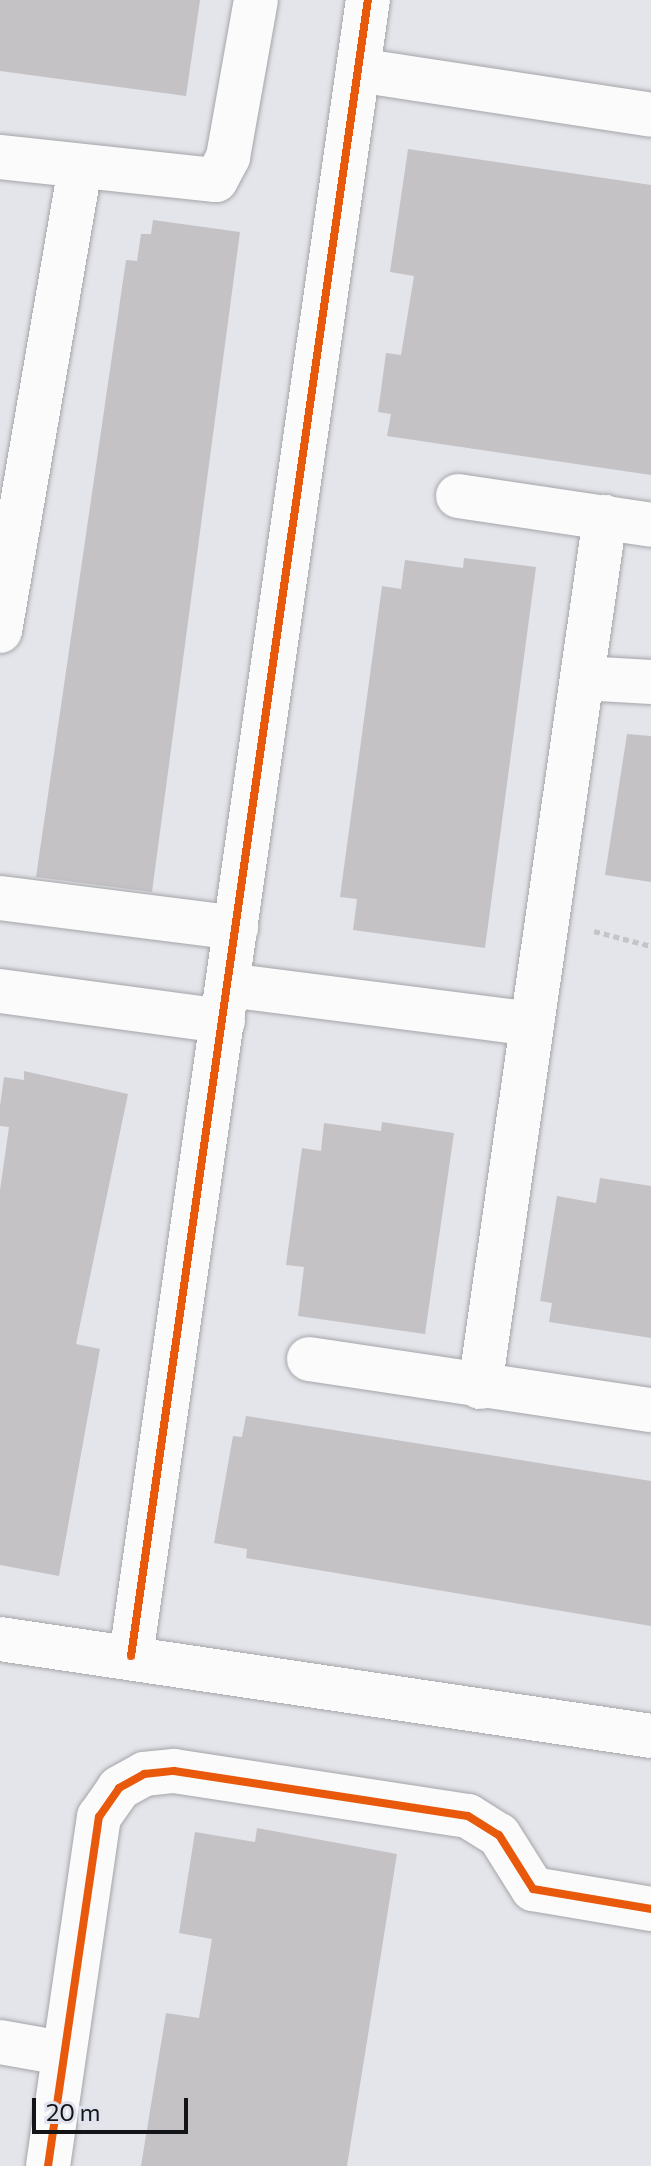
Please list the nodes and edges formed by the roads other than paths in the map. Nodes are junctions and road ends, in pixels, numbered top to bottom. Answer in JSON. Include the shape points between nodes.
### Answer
{"nodes":[{"id":1,"x":256,"y":0,"type":"edge"},
{"id":2,"x":368,"y":0,"type":"edge"},
{"id":3,"x":358,"y":70,"type":"junction"},
{"id":4,"x":651,"y":115,"type":"edge"},
{"id":5,"x":0,"y":157,"type":"edge"},
{"id":6,"x":80,"y":167,"type":"junction"},
{"id":7,"x":458,"y":496,"type":"dead end"},
{"id":8,"x":605,"y":517,"type":"junction"},
{"id":9,"x":651,"y":525,"type":"edge"},
{"id":10,"x":0,"y":631,"type":"edge"},
{"id":11,"x":582,"y":678,"type":"junction"},
{"id":12,"x":651,"y":682,"type":"edge"},
{"id":13,"x":0,"y":898,"type":"edge"},
{"id":14,"x":236,"y":928,"type":"junction"},
{"id":15,"x":0,"y":991,"type":"edge"},
{"id":16,"x":225,"y":1003,"type":"junction"},
{"id":17,"x":532,"y":1024,"type":"junction"},
{"id":18,"x":309,"y":1359,"type":"dead end"},
{"id":19,"x":480,"y":1387,"type":"junction"},
{"id":20,"x":651,"y":1410,"type":"edge"},
{"id":21,"x":0,"y":1639,"type":"edge"},
{"id":22,"x":131,"y":1656,"type":"junction"},
{"id":23,"x":651,"y":1736,"type":"edge"},
{"id":24,"x":651,"y":1909,"type":"edge"},
{"id":25,"x":0,"y":2042,"type":"edge"},
{"id":26,"x":62,"y":2053,"type":"junction"},
{"id":27,"x":48,"y":2166,"type":"edge"}],
"edges":[{"from":1,"to":6,"type":"street","via":[[228,157],[216,180]]},
{"from":2,"to":3,"type":"street"},
{"from":3,"to":4,"type":"street"},
{"from":3,"to":14,"type":"street"},
{"from":5,"to":6,"type":"street"},
{"from":6,"to":10,"type":"street"},
{"from":7,"to":8,"type":"street"},
{"from":8,"to":9,"type":"street"},
{"from":8,"to":11,"type":"street"},
{"from":11,"to":12,"type":"street"},
{"from":11,"to":17,"type":"street"},
{"from":13,"to":14,"type":"street"},
{"from":14,"to":16,"type":"street"},
{"from":15,"to":16,"type":"street"},
{"from":16,"to":17,"type":"street"},
{"from":16,"to":22,"type":"street"},
{"from":17,"to":19,"type":"street"},
{"from":18,"to":19,"type":"street"},
{"from":19,"to":20,"type":"street"},
{"from":21,"to":22,"type":"street"},
{"from":22,"to":23,"type":"street"},
{"from":24,"to":26,"type":"street","via":[[533,1889],[499,1835],[468,1816],[174,1771],[144,1774],[119,1788],[99,1817]]},
{"from":25,"to":26,"type":"street"},
{"from":26,"to":27,"type":"street"}]}
